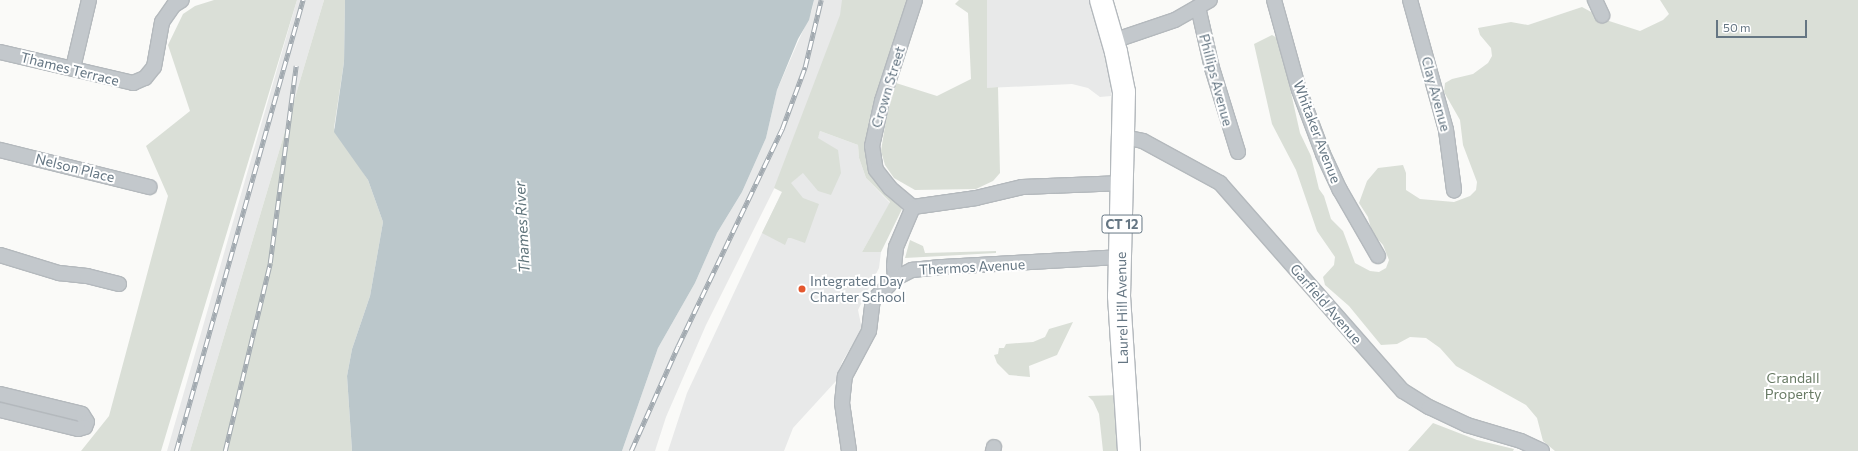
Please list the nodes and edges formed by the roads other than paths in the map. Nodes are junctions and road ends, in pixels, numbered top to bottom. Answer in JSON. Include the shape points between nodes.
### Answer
{"nodes":[{"id":1,"x":89,"y":0,"type":"edge"},
{"id":2,"x":182,"y":0,"type":"edge"},
{"id":3,"x":915,"y":0,"type":"edge"},
{"id":4,"x":1101,"y":0,"type":"edge"},
{"id":5,"x":1274,"y":0,"type":"edge"},
{"id":6,"x":1410,"y":0,"type":"edge"},
{"id":7,"x":1595,"y":0,"type":"edge"},
{"id":8,"x":1204,"y":4,"type":"edge"},
{"id":9,"x":1602,"y":15,"type":"dead end"},
{"id":10,"x":1113,"y":42,"type":"junction"},
{"id":11,"x":0,"y":52,"type":"edge"},
{"id":12,"x":72,"y":68,"type":"junction"},
{"id":13,"x":1124,"y":137,"type":"junction"},
{"id":14,"x":0,"y":150,"type":"edge"},
{"id":15,"x":1238,"y":152,"type":"dead end"},
{"id":16,"x":1124,"y":183,"type":"junction"},
{"id":17,"x":150,"y":187,"type":"dead end"},
{"id":18,"x":1454,"y":190,"type":"dead end"},
{"id":19,"x":914,"y":207,"type":"junction"},
{"id":20,"x":0,"y":255,"type":"edge"},
{"id":21,"x":1378,"y":256,"type":"dead end"},
{"id":22,"x":1120,"y":257,"type":"junction"},
{"id":23,"x":895,"y":279,"type":"junction"},
{"id":24,"x":119,"y":284,"type":"dead end"},
{"id":25,"x":0,"y":394,"type":"edge"},
{"id":26,"x":0,"y":410,"type":"edge"},
{"id":27,"x":849,"y":451,"type":"edge"},
{"id":28,"x":1129,"y":451,"type":"edge"},
{"id":29,"x":1542,"y":451,"type":"edge"}],
"edges":[{"from":1,"to":12,"type":"street"},
{"from":2,"to":12,"type":"street","name":"Thames Terrace","via":[[174,5],[162,22],[154,67],[145,78],[133,83],[121,82]]},
{"from":3,"to":19,"type":"street","name":"Crown Street","via":[[882,101],[872,152],[880,178]]},
{"from":4,"to":10,"type":"highway","name":"Laurel Hill Avenue","number":"CT 12"},
{"from":5,"to":21,"type":"street","name":"Whitaker Avenue","via":[[1299,90],[1323,154],[1340,190]]},
{"from":6,"to":18,"type":"street","name":"Clay Avenue","via":[[1446,130]]},
{"from":7,"to":9,"type":"street"},
{"from":8,"to":10,"type":"street","via":[[1175,20]]},
{"from":8,"to":15,"type":"street","name":"Phillips Avenue","via":[[1212,68]]},
{"from":10,"to":13,"type":"highway","name":"Laurel Hill Avenue","number":"CT 12","via":[[1123,87]]},
{"from":11,"to":12,"type":"street","name":"Thames Terrace"},
{"from":13,"to":16,"type":"highway","name":"Laurel Hill Avenue","number":"CT 12"},
{"from":13,"to":29,"type":"street","name":"Garfield Avenue","via":[[1143,141],[1220,182],[1403,391],[1467,425],[1521,441]]},
{"from":14,"to":17,"type":"street","name":"Nelson Place"},
{"from":16,"to":19,"type":"street","via":[[1022,187],[976,198]]},
{"from":16,"to":22,"type":"highway","name":"Laurel Hill Avenue","number":"CT 12"},
{"from":19,"to":23,"type":"street","via":[[896,247]]},
{"from":20,"to":24,"type":"street","via":[[59,273],[87,276]]},
{"from":22,"to":23,"type":"street","name":"Thermos Avenue","via":[[916,269]]},
{"from":22,"to":28,"type":"highway","name":"Laurel Hill Avenue","number":"CT 12","via":[[1120,329]]},
{"from":23,"to":27,"type":"street","name":"Thermos Avenue","via":[[873,300],[868,331],[845,376],[842,403]]},
{"from":25,"to":26,"type":"street","via":[[82,414],[86,417],[86,424],[78,429]]}]}
